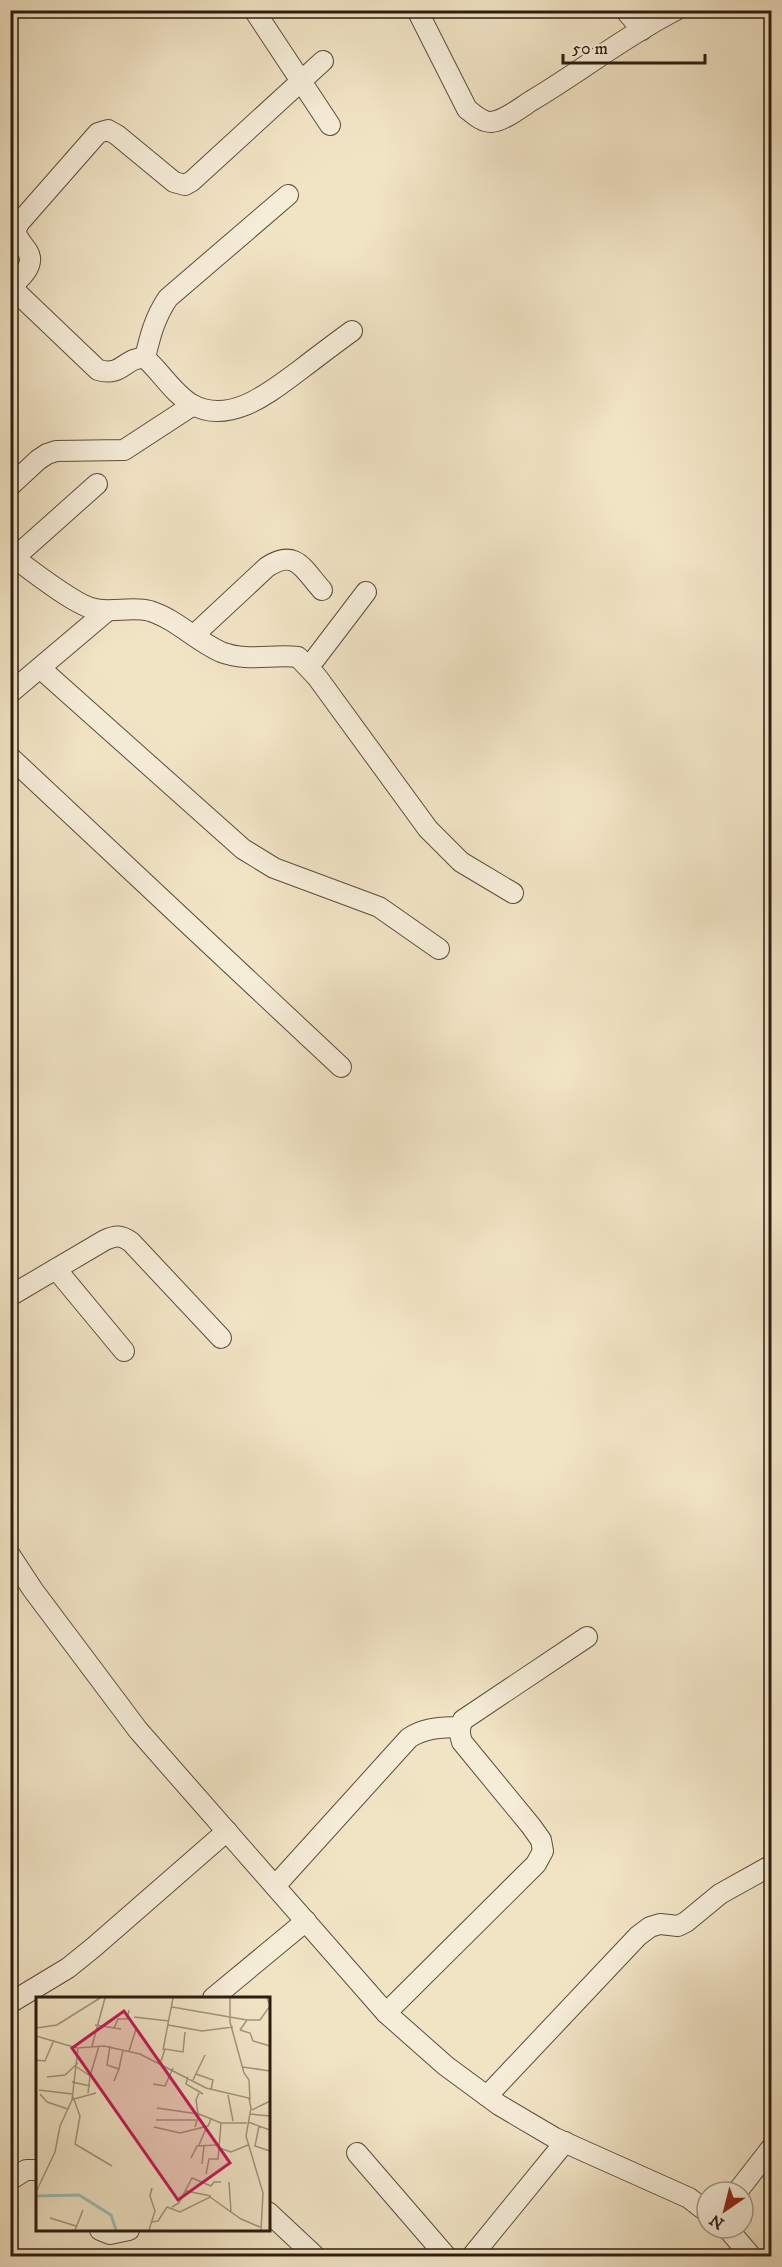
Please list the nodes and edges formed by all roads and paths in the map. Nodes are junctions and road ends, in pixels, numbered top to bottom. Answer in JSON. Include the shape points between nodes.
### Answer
{"nodes":[{"id":1,"x":254,"y":10,"type":"edge"},
{"id":2,"x":417,"y":10,"type":"edge"},
{"id":3,"x":625,"y":10,"type":"edge"},
{"id":4,"x":676,"y":10,"type":"edge"},
{"id":5,"x":642,"y":30,"type":"junction"},
{"id":6,"x":323,"y":61,"type":"dead end"},
{"id":7,"x":300,"y":81,"type":"junction"},
{"id":8,"x":330,"y":124,"type":"dead end"},
{"id":9,"x":288,"y":195,"type":"dead end"},
{"id":10,"x":13,"y":228,"type":"edge"},
{"id":11,"x":11,"y":288,"type":"edge"},
{"id":12,"x":352,"y":331,"type":"dead end"},
{"id":13,"x":145,"y":358,"type":"junction"},
{"id":14,"x":193,"y":405,"type":"junction"},
{"id":15,"x":97,"y":484,"type":"dead end"},
{"id":16,"x":10,"y":486,"type":"edge"},
{"id":17,"x":12,"y":556,"type":"edge"},
{"id":18,"x":322,"y":590,"type":"dead end"},
{"id":19,"x":366,"y":592,"type":"dead end"},
{"id":20,"x":107,"y":611,"type":"junction"},
{"id":21,"x":194,"y":635,"type":"junction"},
{"id":22,"x":308,"y":665,"type":"junction"},
{"id":23,"x":40,"y":668,"type":"junction"},
{"id":24,"x":10,"y":693,"type":"edge"},
{"id":25,"x":10,"y":757,"type":"edge"},
{"id":26,"x":513,"y":893,"type":"dead end"},
{"id":27,"x":439,"y":949,"type":"dead end"},
{"id":28,"x":341,"y":1067,"type":"dead end"},
{"id":29,"x":56,"y":1269,"type":"junction"},
{"id":30,"x":10,"y":1296,"type":"edge"},
{"id":31,"x":220,"y":1338,"type":"dead end"},
{"id":32,"x":124,"y":1351,"type":"dead end"},
{"id":33,"x":10,"y":1555,"type":"edge"},
{"id":34,"x":587,"y":1637,"type":"dead end"},
{"id":35,"x":460,"y":1727,"type":"junction"},
{"id":36,"x":227,"y":1831,"type":"junction"},
{"id":37,"x":771,"y":1865,"type":"edge"},
{"id":38,"x":275,"y":1886,"type":"junction"},
{"id":39,"x":306,"y":1921,"type":"junction"},
{"id":40,"x":214,"y":1997,"type":"edge"},
{"id":41,"x":10,"y":2003,"type":"edge"},
{"id":42,"x":386,"y":2013,"type":"junction"},
{"id":43,"x":487,"y":2096,"type":"junction"},
{"id":44,"x":565,"y":2142,"type":"junction"},
{"id":45,"x":771,"y":2147,"type":"edge"},
{"id":46,"x":357,"y":2153,"type":"dead end"},
{"id":47,"x":36,"y":2170,"type":"edge"},
{"id":48,"x":10,"y":2180,"type":"edge"},
{"id":49,"x":747,"y":2180,"type":"edge"},
{"id":50,"x":695,"y":2202,"type":"edge"},
{"id":51,"x":270,"y":2214,"type":"edge"},
{"id":52,"x":104,"y":2231,"type":"edge"},
{"id":53,"x":121,"y":2231,"type":"edge"},
{"id":54,"x":737,"y":2240,"type":"edge"},
{"id":55,"x":315,"y":2256,"type":"edge"},
{"id":56,"x":446,"y":2256,"type":"edge"},
{"id":57,"x":472,"y":2256,"type":"edge"},
{"id":58,"x":751,"y":2256,"type":"edge"}],
"edges":[{"from":1,"to":7,"type":"street"},
{"from":2,"to":5,"type":"street","via":[[467,109],[490,122],[567,80]]},
{"from":3,"to":5,"type":"street"},
{"from":4,"to":5,"type":"street"},
{"from":6,"to":7,"type":"street"},
{"from":7,"to":8,"type":"street"},
{"from":7,"to":10,"type":"street","via":[[185,185],[174,182],[117,135],[108,130],[98,134]]},
{"from":9,"to":13,"type":"street","via":[[168,298],[152,327]]},
{"from":10,"to":11,"type":"street","via":[[30,259]]},
{"from":11,"to":13,"type":"street","via":[[98,370],[116,371],[137,358]]},
{"from":12,"to":14,"type":"street","via":[[261,399],[229,410]]},
{"from":13,"to":14,"type":"street"},
{"from":14,"to":16,"type":"street","via":[[124,450],[46,454]]},
{"from":15,"to":17,"type":"street"},
{"from":17,"to":20,"type":"street","via":[[79,603]]},
{"from":18,"to":21,"type":"street","via":[[296,561],[279,559]]},
{"from":19,"to":22,"type":"street"},
{"from":20,"to":21,"type":"street","via":[[148,611]]},
{"from":20,"to":23,"type":"street"},
{"from":21,"to":22,"type":"street","via":[[235,656],[298,657]]},
{"from":22,"to":26,"type":"street","via":[[428,829],[461,862]]},
{"from":23,"to":24,"type":"street"},
{"from":23,"to":27,"type":"street","via":[[243,849],[274,868],[379,907]]},
{"from":25,"to":28,"type":"street"},
{"from":29,"to":30,"type":"street"},
{"from":29,"to":31,"type":"street","via":[[105,1240],[123,1236]]},
{"from":29,"to":32,"type":"street"},
{"from":33,"to":36,"type":"street","via":[[138,1730]]},
{"from":34,"to":35,"type":"street","via":[[463,1720]]},
{"from":35,"to":38,"type":"street","via":[[428,1729],[409,1737]]},
{"from":35,"to":42,"type":"street","via":[[462,1742],[531,1826],[543,1851],[536,1864]]},
{"from":36,"to":38,"type":"street"},
{"from":36,"to":41,"type":"street","via":[[68,1968]]},
{"from":37,"to":43,"type":"street","via":[[720,1894],[686,1922],[678,1926],[651,1926],[638,1936]]},
{"from":38,"to":39,"type":"street"},
{"from":39,"to":40,"type":"street"},
{"from":39,"to":42,"type":"street"},
{"from":42,"to":43,"type":"street"},
{"from":43,"to":44,"type":"street"},
{"from":44,"to":50,"type":"street"},
{"from":44,"to":57,"type":"street"},
{"from":45,"to":49,"type":"street"},
{"from":46,"to":56,"type":"street"},
{"from":47,"to":48,"type":"street","via":[[26,2170]]},
{"from":51,"to":55,"type":"street"},
{"from":52,"to":53,"type":"street"},
{"from":54,"to":58,"type":"street"}]}
